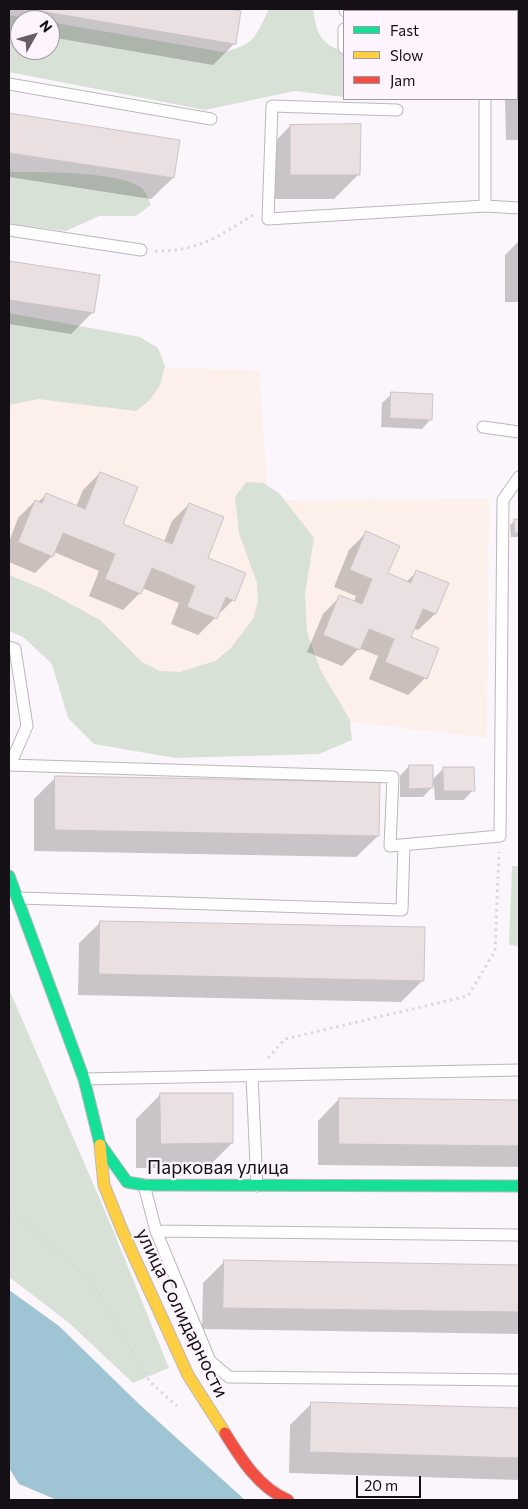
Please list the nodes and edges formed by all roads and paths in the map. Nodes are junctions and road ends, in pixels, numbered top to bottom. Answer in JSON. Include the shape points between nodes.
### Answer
{"nodes":[{"id":1,"x":9,"y":84,"type":"edge"},
{"id":2,"x":484,"y":100,"type":"edge"},
{"id":3,"x":397,"y":110,"type":"dead end"},
{"id":4,"x":210,"y":119,"type":"dead end"},
{"id":5,"x":268,"y":206,"type":"junction"},
{"id":6,"x":485,"y":206,"type":"junction"},
{"id":7,"x":519,"y":208,"type":"edge"},
{"id":8,"x":9,"y":230,"type":"edge"},
{"id":9,"x":141,"y":250,"type":"joint"},
{"id":10,"x":483,"y":427,"type":"dead end"},
{"id":11,"x":519,"y":432,"type":"edge"},
{"id":12,"x":519,"y":477,"type":"edge"},
{"id":13,"x":9,"y":647,"type":"edge"},
{"id":14,"x":10,"y":765,"type":"edge"},
{"id":15,"x":500,"y":836,"type":"junction"},
{"id":16,"x":404,"y":845,"type":"junction"},
{"id":17,"x":9,"y":876,"type":"edge"},
{"id":18,"x":18,"y":898,"type":"junction"},
{"id":19,"x":519,"y":1070,"type":"edge"},
{"id":20,"x":252,"y":1076,"type":"junction"},
{"id":21,"x":84,"y":1079,"type":"junction"},
{"id":22,"x":100,"y":1144,"type":"junction"},
{"id":23,"x":144,"y":1186,"type":"junction"},
{"id":24,"x":258,"y":1186,"type":"junction"},
{"id":25,"x":519,"y":1186,"type":"edge"},
{"id":26,"x":9,"y":1210,"type":"edge"},
{"id":27,"x":156,"y":1231,"type":"junction"},
{"id":28,"x":519,"y":1235,"type":"edge"},
{"id":29,"x":519,"y":1380,"type":"edge"},
{"id":30,"x":180,"y":1409,"type":"dead end"},
{"id":31,"x":288,"y":1500,"type":"edge"}],
"edges":[{"from":1,"to":4,"type":"lane"},
{"from":2,"to":6,"type":"lane"},
{"from":3,"to":5,"type":"lane","via":[[272,106]]},
{"from":5,"to":6,"type":"lane","via":[[268,219]]},
{"from":5,"to":9,"type":"path","via":[[211,241],[184,249]]},
{"from":6,"to":7,"type":"lane"},
{"from":8,"to":9,"type":"lane"},
{"from":10,"to":11,"type":"lane"},
{"from":12,"to":15,"type":"lane","via":[[503,500]]},
{"from":13,"to":14,"type":"lane","via":[[15,649],[27,726]]},
{"from":14,"to":16,"type":"lane","via":[[393,777],[390,846]]},
{"from":15,"to":16,"type":"lane"},
{"from":15,"to":20,"type":"path","via":[[495,951],[468,996],[285,1038]]},
{"from":16,"to":18,"type":"lane","via":[[402,910]]},
{"from":17,"to":18,"type":"street","name":"Парковая улица"},
{"from":18,"to":21,"type":"street","name":"Парковая улица"},
{"from":19,"to":20,"type":"lane"},
{"from":20,"to":21,"type":"lane"},
{"from":20,"to":24,"type":"lane"},
{"from":21,"to":22,"type":"street","name":"Парковая улица"},
{"from":22,"to":23,"type":"street","name":"Парковая улица","via":[[127,1182]]},
{"from":22,"to":31,"type":"street","name":"улица Солидарности","via":[[104,1185],[188,1375],[247,1468],[278,1496]]},
{"from":23,"to":24,"type":"street","name":"Парковая улица"},
{"from":23,"to":27,"type":"lane"},
{"from":24,"to":25,"type":"street","name":"Парковая улица"},
{"from":26,"to":30,"type":"path","via":[[91,1280],[150,1382]]},
{"from":27,"to":28,"type":"lane"},
{"from":27,"to":29,"type":"lane","via":[[210,1361],[229,1377]]}]}
